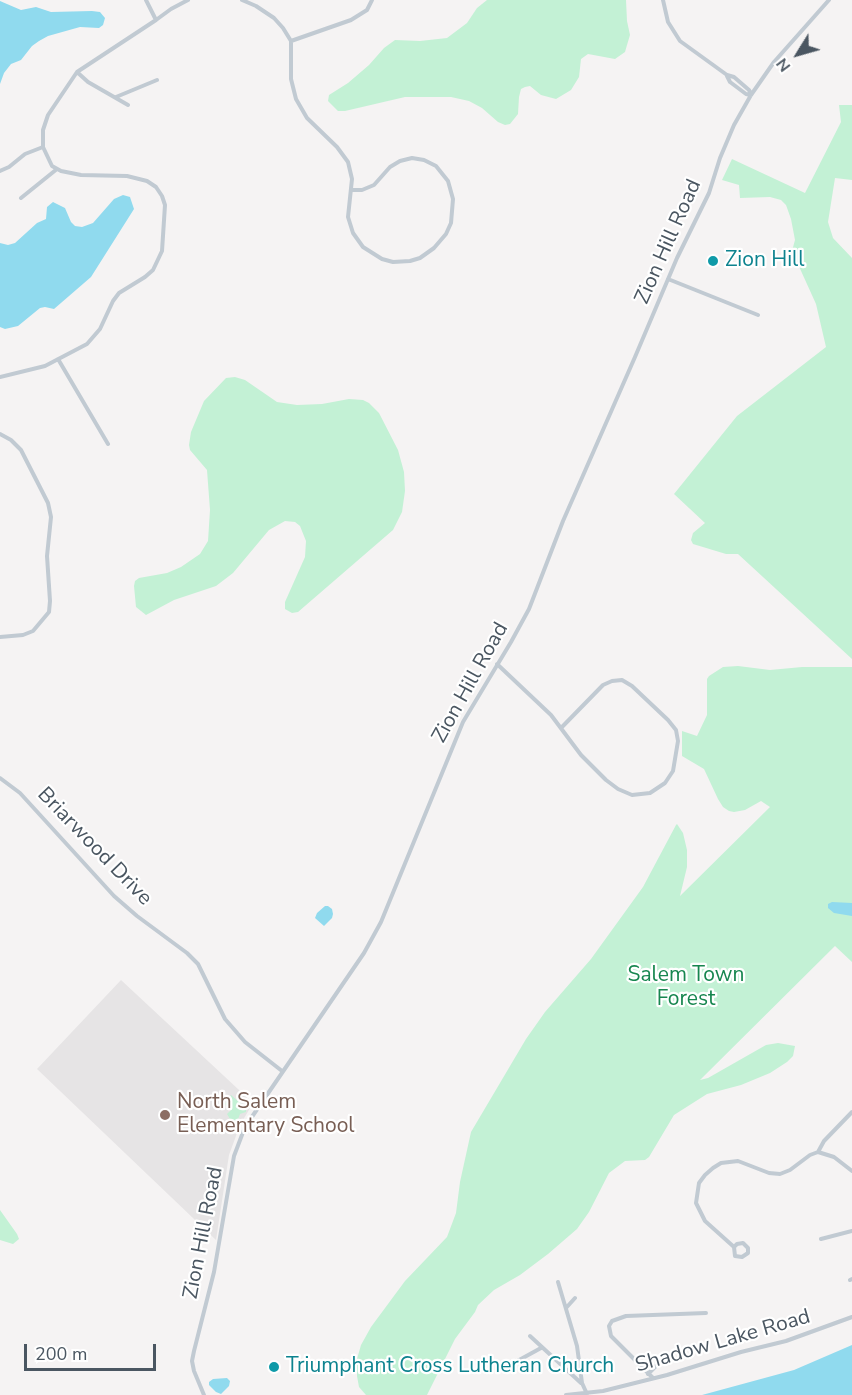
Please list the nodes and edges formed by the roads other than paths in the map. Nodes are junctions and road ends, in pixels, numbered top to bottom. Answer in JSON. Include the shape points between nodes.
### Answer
{"nodes":[{"id":1,"x":146,"y":0,"type":"edge"},
{"id":2,"x":188,"y":0,"type":"edge"},
{"id":3,"x":242,"y":0,"type":"edge"},
{"id":4,"x":372,"y":0,"type":"edge"},
{"id":5,"x":663,"y":0,"type":"edge"},
{"id":6,"x":829,"y":0,"type":"edge"},
{"id":7,"x":156,"y":21,"type":"junction"},
{"id":8,"x":291,"y":41,"type":"junction"},
{"id":9,"x":77,"y":72,"type":"junction"},
{"id":10,"x":157,"y":80,"type":"dead end"},
{"id":11,"x":751,"y":95,"type":"junction"},
{"id":12,"x":116,"y":98,"type":"junction"},
{"id":13,"x":128,"y":105,"type":"dead end"},
{"id":14,"x":43,"y":147,"type":"junction"},
{"id":15,"x":57,"y":169,"type":"junction"},
{"id":16,"x":0,"y":171,"type":"edge"},
{"id":17,"x":351,"y":190,"type":"junction"},
{"id":18,"x":21,"y":198,"type":"dead end"},
{"id":19,"x":668,"y":279,"type":"junction"},
{"id":20,"x":758,"y":315,"type":"dead end"},
{"id":21,"x":58,"y":360,"type":"junction"},
{"id":22,"x":0,"y":377,"type":"edge"},
{"id":23,"x":0,"y":434,"type":"edge"},
{"id":24,"x":108,"y":444,"type":"dead end"},
{"id":25,"x":0,"y":637,"type":"edge"},
{"id":26,"x":497,"y":664,"type":"junction"},
{"id":27,"x":562,"y":727,"type":"junction"},
{"id":28,"x":0,"y":778,"type":"edge"},
{"id":29,"x":282,"y":1071,"type":"junction"},
{"id":30,"x":852,"y":1112,"type":"edge"},
{"id":31,"x":818,"y":1152,"type":"junction"},
{"id":32,"x":852,"y":1171,"type":"edge"},
{"id":33,"x":852,"y":1231,"type":"edge"},
{"id":34,"x":821,"y":1239,"type":"dead end"},
{"id":35,"x":734,"y":1247,"type":"junction"},
{"id":36,"x":558,"y":1282,"type":"dead end"},
{"id":37,"x":575,"y":1298,"type":"dead end"},
{"id":38,"x":565,"y":1309,"type":"junction"},
{"id":39,"x":706,"y":1313,"type":"dead end"},
{"id":40,"x":852,"y":1317,"type":"edge"},
{"id":41,"x":530,"y":1336,"type":"dead end"},
{"id":42,"x":541,"y":1348,"type":"junction"},
{"id":43,"x":658,"y":1364,"type":"dead end"},
{"id":44,"x":510,"y":1365,"type":"dead end"},
{"id":45,"x":648,"y":1374,"type":"junction"},
{"id":46,"x":653,"y":1378,"type":"junction"},
{"id":47,"x":582,"y":1383,"type":"junction"},
{"id":48,"x":587,"y":1394,"type":"edge"},
{"id":49,"x":204,"y":1395,"type":"edge"},
{"id":50,"x":566,"y":1395,"type":"edge"}],
"edges":[{"from":1,"to":7,"type":"street"},
{"from":2,"to":7,"type":"street"},
{"from":3,"to":8,"type":"street","via":[[274,18]]},
{"from":4,"to":8,"type":"street","via":[[360,16]]},
{"from":5,"to":11,"type":"street","via":[[668,22],[680,41],[734,77]]},
{"from":6,"to":11,"type":"street","name":"Zion Hill Road","via":[[780,54]]},
{"from":7,"to":9,"type":"street"},
{"from":8,"to":17,"type":"street","via":[[291,79],[296,99],[307,118],[345,157],[352,173]]},
{"from":9,"to":12,"type":"street"},
{"from":9,"to":14,"type":"street","via":[[48,115]]},
{"from":10,"to":12,"type":"street"},
{"from":11,"to":19,"type":"street","name":"Zion Hill Road","via":[[734,124],[709,193]]},
{"from":12,"to":13,"type":"street"},
{"from":14,"to":15,"type":"street"},
{"from":14,"to":16,"type":"street"},
{"from":15,"to":18,"type":"street"},
{"from":15,"to":21,"type":"street","via":[[71,174],[127,176],[147,181],[156,186],[165,205],[162,251],[153,270],[119,293],[87,344]]},
{"from":17,"to":17,"type":"street","via":[[348,211],[353,233],[363,247],[382,259],[398,262],[420,258],[438,245],[451,223],[453,199],[448,181],[424,160],[400,161],[374,185]]},
{"from":19,"to":20,"type":"street"},
{"from":19,"to":26,"type":"street","name":"Zion Hill Road","via":[[528,609]]},
{"from":21,"to":22,"type":"street"},
{"from":21,"to":24,"type":"street"},
{"from":23,"to":25,"type":"street","via":[[21,450],[48,503],[51,518],[47,556],[49,612],[33,632]]},
{"from":26,"to":27,"type":"street"},
{"from":26,"to":29,"type":"street","name":"Zion Hill Road","via":[[463,722],[381,922]]},
{"from":27,"to":27,"type":"street","via":[[595,770],[627,793],[641,795],[654,791],[674,771],[676,730],[622,680],[603,685]]},
{"from":28,"to":29,"type":"street","name":"Briarwood Drive","via":[[20,792],[119,901],[198,964],[225,1019],[245,1042]]},
{"from":29,"to":49,"type":"street","name":"Zion Hill Road","via":[[245,1127],[234,1156],[214,1272],[192,1361]]},
{"from":30,"to":31,"type":"street"},
{"from":31,"to":32,"type":"street","via":[[834,1157]]},
{"from":31,"to":35,"type":"street","via":[[780,1174],[731,1161],[705,1175],[696,1193],[699,1213],[711,1229]]},
{"from":33,"to":34,"type":"street"},
{"from":35,"to":35,"type":"street","via":[[738,1257],[748,1252],[743,1243]]},
{"from":36,"to":38,"type":"street"},
{"from":37,"to":38,"type":"street"},
{"from":38,"to":47,"type":"street","via":[[577,1346]]},
{"from":39,"to":45,"type":"street","via":[[626,1316],[612,1321],[611,1336]]},
{"from":40,"to":46,"type":"street","name":"Shadow Lake Road","via":[[786,1341]]},
{"from":41,"to":42,"type":"street"},
{"from":42,"to":44,"type":"street"},
{"from":42,"to":47,"type":"street"},
{"from":43,"to":45,"type":"street"},
{"from":45,"to":46,"type":"street"},
{"from":46,"to":48,"type":"street","name":"Shadow Lake Road"},
{"from":47,"to":48,"type":"street"},
{"from":48,"to":50,"type":"street","name":"Shadow Lake Road"}]}
